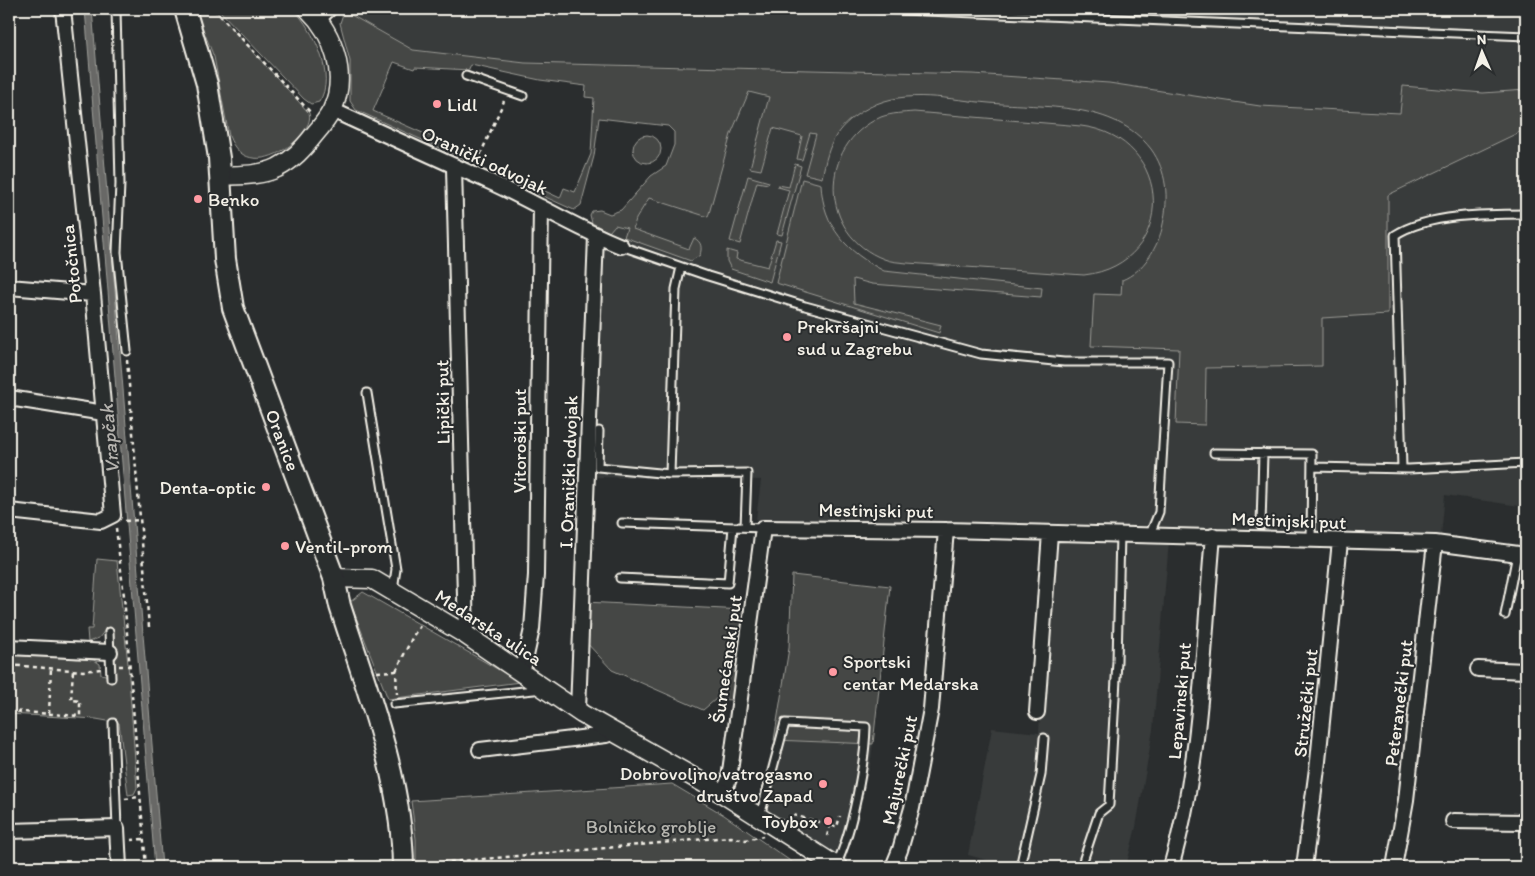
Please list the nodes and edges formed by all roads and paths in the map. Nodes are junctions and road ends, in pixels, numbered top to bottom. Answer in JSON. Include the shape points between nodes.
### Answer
{"nodes":[{"id":1,"x":63,"y":9,"type":"edge"},
{"id":2,"x":116,"y":9,"type":"edge"},
{"id":3,"x":185,"y":9,"type":"edge"},
{"id":4,"x":214,"y":9,"type":"edge"},
{"id":5,"x":308,"y":9,"type":"edge"},
{"id":6,"x":334,"y":9,"type":"edge"},
{"id":7,"x":877,"y":9,"type":"edge"},
{"id":8,"x":320,"y":22,"type":"junction"},
{"id":9,"x":1526,"y":36,"type":"edge"},
{"id":10,"x":466,"y":76,"type":"dead end"},
{"id":11,"x":522,"y":96,"type":"dead end"},
{"id":12,"x":504,"y":101,"type":"dead end"},
{"id":13,"x":332,"y":110,"type":"junction"},
{"id":14,"x":314,"y":117,"type":"dead end"},
{"id":15,"x":477,"y":162,"type":"dead end"},
{"id":16,"x":454,"y":168,"type":"junction"},
{"id":17,"x":220,"y":176,"type":"junction"},
{"id":18,"x":540,"y":207,"type":"junction"},
{"id":19,"x":1526,"y":214,"type":"edge"},
{"id":20,"x":596,"y":236,"type":"junction"},
{"id":21,"x":621,"y":246,"type":"joint"},
{"id":22,"x":681,"y":267,"type":"junction"},
{"id":23,"x":9,"y":287,"type":"edge"},
{"id":24,"x":93,"y":294,"type":"junction"},
{"id":25,"x":127,"y":351,"type":"joint"},
{"id":26,"x":367,"y":393,"type":"dead end"},
{"id":27,"x":9,"y":398,"type":"edge"},
{"id":28,"x":104,"y":413,"type":"junction"},
{"id":29,"x":599,"y":432,"type":"dead end"},
{"id":30,"x":1214,"y":453,"type":"dead end"},
{"id":31,"x":1263,"y":453,"type":"junction"},
{"id":32,"x":1526,"y":463,"type":"edge"},
{"id":33,"x":1312,"y":466,"type":"junction"},
{"id":34,"x":1402,"y":468,"type":"junction"},
{"id":35,"x":670,"y":474,"type":"junction"},
{"id":36,"x":9,"y":511,"type":"edge"},
{"id":37,"x":117,"y":519,"type":"junction"},
{"id":38,"x":140,"y":520,"type":"junction"},
{"id":39,"x":622,"y":522,"type":"dead end"},
{"id":40,"x":1260,"y":525,"type":"dead end"},
{"id":41,"x":733,"y":527,"type":"junction"},
{"id":42,"x":745,"y":527,"type":"junction"},
{"id":43,"x":762,"y":528,"type":"junction"},
{"id":44,"x":1152,"y":529,"type":"dead end"},
{"id":45,"x":946,"y":530,"type":"junction"},
{"id":46,"x":1050,"y":533,"type":"junction"},
{"id":47,"x":1120,"y":534,"type":"junction"},
{"id":48,"x":1212,"y":536,"type":"junction"},
{"id":49,"x":1311,"y":540,"type":"junction"},
{"id":50,"x":1340,"y":541,"type":"junction"},
{"id":51,"x":1435,"y":543,"type":"junction"},
{"id":52,"x":1522,"y":554,"type":"edge"},
{"id":53,"x":334,"y":578,"type":"junction"},
{"id":54,"x":620,"y":578,"type":"dead end"},
{"id":55,"x":393,"y":591,"type":"junction"},
{"id":56,"x":1505,"y":615,"type":"dead end"},
{"id":57,"x":424,"y":620,"type":"dead end"},
{"id":58,"x":149,"y":627,"type":"dead end"},
{"id":59,"x":109,"y":632,"type":"dead end"},
{"id":60,"x":466,"y":636,"type":"junction"},
{"id":61,"x":9,"y":647,"type":"edge"},
{"id":62,"x":110,"y":659,"type":"junction"},
{"id":63,"x":9,"y":665,"type":"edge"},
{"id":64,"x":51,"y":668,"type":"junction"},
{"id":65,"x":1478,"y":669,"type":"dead end"},
{"id":66,"x":74,"y":670,"type":"junction"},
{"id":67,"x":396,"y":671,"type":"junction"},
{"id":68,"x":1526,"y":671,"type":"edge"},
{"id":69,"x":368,"y":672,"type":"dead end"},
{"id":70,"x":522,"y":674,"type":"junction"},
{"id":71,"x":111,"y":678,"type":"dead end"},
{"id":72,"x":538,"y":685,"type":"junction"},
{"id":73,"x":395,"y":704,"type":"joint"},
{"id":74,"x":578,"y":710,"type":"junction"},
{"id":75,"x":9,"y":711,"type":"edge"},
{"id":76,"x":1037,"y":712,"type":"dead end"},
{"id":77,"x":49,"y":714,"type":"junction"},
{"id":78,"x":112,"y":722,"type":"dead end"},
{"id":79,"x":615,"y":732,"type":"junction"},
{"id":80,"x":1044,"y":738,"type":"dead end"},
{"id":81,"x":480,"y":750,"type":"dead end"},
{"id":82,"x":723,"y":794,"type":"junction"},
{"id":83,"x":140,"y":797,"type":"junction"},
{"id":84,"x":123,"y":799,"type":"dead end"},
{"id":85,"x":842,"y":809,"type":"dead end"},
{"id":86,"x":792,"y":815,"type":"dead end"},
{"id":87,"x":767,"y":821,"type":"junction"},
{"id":88,"x":1453,"y":821,"type":"dead end"},
{"id":89,"x":1526,"y":822,"type":"edge"},
{"id":90,"x":830,"y":825,"type":"junction"},
{"id":91,"x":117,"y":828,"type":"junction"},
{"id":92,"x":9,"y":831,"type":"edge"},
{"id":93,"x":827,"y":836,"type":"dead end"},
{"id":94,"x":144,"y":839,"type":"junction"},
{"id":95,"x":138,"y":840,"type":"dead end"},
{"id":96,"x":837,"y":866,"type":"edge"},
{"id":97,"x":119,"y":867,"type":"edge"},
{"id":98,"x":146,"y":867,"type":"edge"},
{"id":99,"x":407,"y":867,"type":"edge"},
{"id":100,"x":893,"y":867,"type":"edge"},
{"id":101,"x":1020,"y":867,"type":"edge"},
{"id":102,"x":1081,"y":867,"type":"edge"},
{"id":103,"x":1171,"y":867,"type":"edge"},
{"id":104,"x":1304,"y":867,"type":"edge"},
{"id":105,"x":1394,"y":867,"type":"edge"}],
"edges":[{"from":1,"to":24,"type":"street","name":"Potočnica"},
{"from":2,"to":25,"type":"lane","via":[[120,184],[117,252]]},
{"from":3,"to":17,"type":"main road","name":"Oranice","via":[[207,84]]},
{"from":4,"to":14,"type":"path"},
{"from":5,"to":8,"type":"street"},
{"from":6,"to":8,"type":"lane"},
{"from":7,"to":9,"type":"lane"},
{"from":8,"to":13,"type":"street","via":[[334,48],[336,91]]},
{"from":10,"to":11,"type":"lane"},
{"from":12,"to":15,"type":"path"},
{"from":13,"to":16,"type":"street","name":"Oranički odvojak"},
{"from":13,"to":17,"type":"street","via":[[300,153],[277,168]]},
{"from":16,"to":18,"type":"street","name":"Oranički odvojak","via":[[487,180]]},
{"from":16,"to":60,"type":"street","name":"Lipički put"},
{"from":17,"to":53,"type":"main road","name":"Oranice","via":[[225,259],[233,308]]},
{"from":18,"to":20,"type":"street","name":"Oranički odvojak"},
{"from":18,"to":70,"type":"street","name":"Vitoroški put","via":[[536,575],[532,629]]},
{"from":19,"to":34,"type":"lane","via":[[1474,215],[1408,226],[1395,235]]},
{"from":20,"to":21,"type":"street","name":"Oranički odvojak"},
{"from":20,"to":74,"type":"street","name":"I. Oranički odvojak"},
{"from":21,"to":22,"type":"lane"},
{"from":22,"to":35,"type":"lane","via":[[676,289]]},
{"from":22,"to":44,"type":"lane","via":[[805,306],[981,354],[1064,362],[1168,362],[1159,512]]},
{"from":23,"to":24,"type":"street"},
{"from":24,"to":28,"type":"street","name":"Potočnica"},
{"from":25,"to":38,"type":"path"},
{"from":26,"to":55,"type":"lane","via":[[396,569]]},
{"from":27,"to":28,"type":"street"},
{"from":28,"to":37,"type":"street","name":"Potočnica"},
{"from":29,"to":35,"type":"lane","via":[[598,468]]},
{"from":30,"to":31,"type":"lane"},
{"from":31,"to":33,"type":"lane","via":[[1312,454]]},
{"from":31,"to":40,"type":"lane"},
{"from":32,"to":34,"type":"lane"},
{"from":33,"to":34,"type":"lane"},
{"from":33,"to":49,"type":"lane"},
{"from":35,"to":42,"type":"lane","via":[[747,473]]},
{"from":36,"to":37,"type":"street","via":[[101,521]]},
{"from":37,"to":38,"type":"path"},
{"from":37,"to":83,"type":"path"},
{"from":38,"to":58,"type":"path"},
{"from":39,"to":41,"type":"lane"},
{"from":41,"to":42,"type":"lane"},
{"from":41,"to":54,"type":"lane","via":[[728,583]]},
{"from":42,"to":43,"type":"lane"},
{"from":43,"to":45,"type":"street","name":"Mestinjski put"},
{"from":43,"to":82,"type":"street","name":"Šumećanski put","via":[[729,779]]},
{"from":45,"to":46,"type":"street","name":"Mestinjski put"},
{"from":45,"to":100,"type":"street","name":"Majurečki put","via":[[931,709],[912,808]]},
{"from":46,"to":47,"type":"street","name":"Mestinjski put"},
{"from":46,"to":76,"type":"street"},
{"from":47,"to":48,"type":"street","name":"Mestinjski put"},
{"from":47,"to":102,"type":"lane","via":[[1109,804],[1099,812]]},
{"from":48,"to":49,"type":"street","name":"Mestinjski put"},
{"from":48,"to":103,"type":"street","name":"Lepavinski put","via":[[1196,746],[1183,823]]},
{"from":49,"to":50,"type":"street","name":"Mestinjski put"},
{"from":50,"to":51,"type":"street","name":"Mestinjski put"},
{"from":50,"to":104,"type":"street","name":"Stružečki put"},
{"from":51,"to":52,"type":"street","name":"Mestinjski put"},
{"from":51,"to":105,"type":"street","name":"Peteranečki put","via":[[1406,800]]},
{"from":52,"to":56,"type":"lane"},
{"from":53,"to":55,"type":"street","name":"Medarska ulica","via":[[372,579]]},
{"from":53,"to":99,"type":"main road","name":"Oranice","via":[[395,785]]},
{"from":55,"to":60,"type":"street","name":"Medarska ulica"},
{"from":57,"to":67,"type":"path"},
{"from":59,"to":62,"type":"lane"},
{"from":60,"to":70,"type":"street","name":"Medarska ulica"},
{"from":61,"to":62,"type":"street"},
{"from":62,"to":66,"type":"path","via":[[97,670]]},
{"from":62,"to":71,"type":"lane"},
{"from":63,"to":64,"type":"path"},
{"from":64,"to":66,"type":"path"},
{"from":64,"to":77,"type":"path"},
{"from":65,"to":68,"type":"street"},
{"from":66,"to":77,"type":"path","via":[[71,700],[80,700],[80,716]]},
{"from":67,"to":69,"type":"path"},
{"from":67,"to":73,"type":"path"},
{"from":70,"to":72,"type":"street","name":"Medarska ulica"},
{"from":72,"to":73,"type":"lane","via":[[534,690]]},
{"from":72,"to":74,"type":"street","name":"Medarska ulica"},
{"from":74,"to":79,"type":"street","name":"Medarska ulica"},
{"from":75,"to":77,"type":"path"},
{"from":78,"to":91,"type":"lane"},
{"from":79,"to":81,"type":"street"},
{"from":79,"to":82,"type":"street","name":"Medarska ulica"},
{"from":80,"to":101,"type":"lane","via":[[1041,775]]},
{"from":82,"to":87,"type":"street","name":"Medarska ulica"},
{"from":83,"to":84,"type":"path"},
{"from":83,"to":94,"type":"path"},
{"from":85,"to":90,"type":"path","via":[[837,827]]},
{"from":86,"to":90,"type":"path"},
{"from":87,"to":96,"type":"street","name":"Medarska ulica"},
{"from":87,"to":96,"type":"lane","via":[[785,724],[866,727],[862,766]]},
{"from":87,"to":99,"type":"path","via":[[763,836],[746,840],[731,837],[705,839]]},
{"from":88,"to":89,"type":"street"},
{"from":90,"to":93,"type":"path"},
{"from":91,"to":92,"type":"street"},
{"from":91,"to":97,"type":"street"},
{"from":94,"to":95,"type":"path"},
{"from":94,"to":98,"type":"path"}]}
